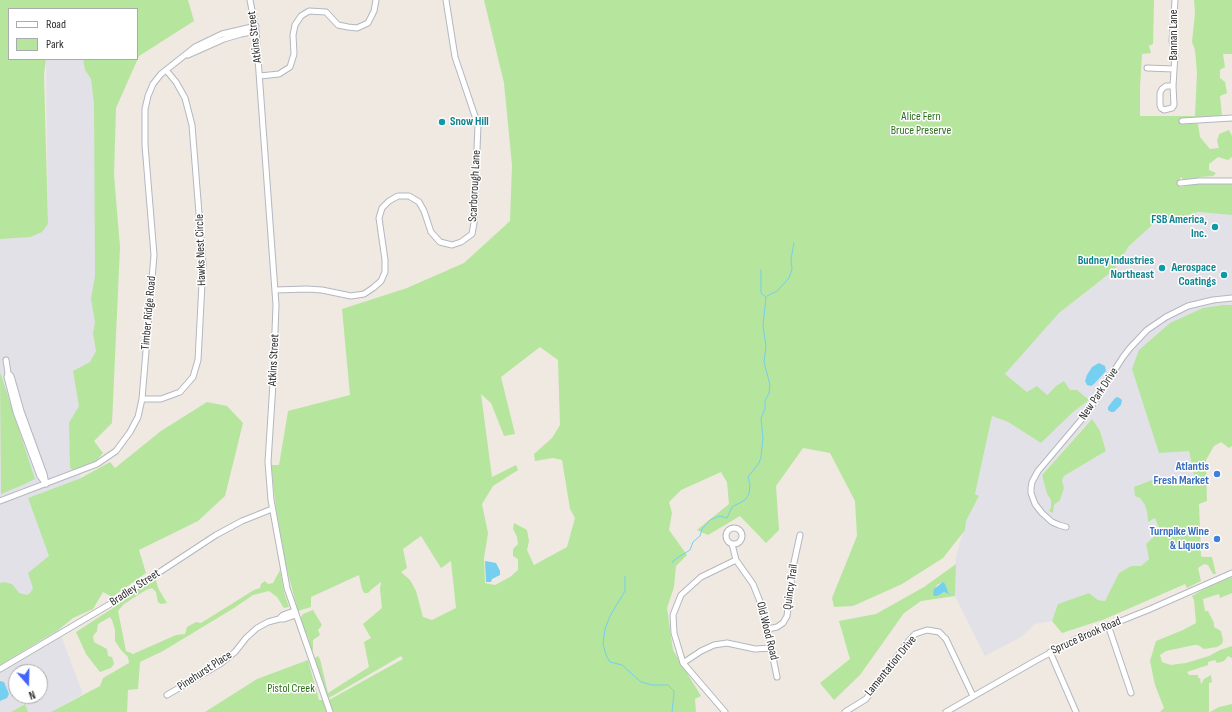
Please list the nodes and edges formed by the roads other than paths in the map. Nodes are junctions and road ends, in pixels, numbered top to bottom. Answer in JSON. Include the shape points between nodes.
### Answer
{"nodes":[{"id":1,"x":250,"y":0,"type":"edge"},
{"id":2,"x":376,"y":0,"type":"edge"},
{"id":3,"x":446,"y":0,"type":"edge"},
{"id":4,"x":1175,"y":0,"type":"edge"},
{"id":5,"x":256,"y":28,"type":"junction"},
{"id":6,"x":1147,"y":68,"type":"dead end"},
{"id":7,"x":1174,"y":69,"type":"junction"},
{"id":8,"x":166,"y":70,"type":"junction"},
{"id":9,"x":260,"y":76,"type":"junction"},
{"id":10,"x":1173,"y":86,"type":"junction"},
{"id":11,"x":1232,"y":118,"type":"edge"},
{"id":12,"x":1182,"y":121,"type":"dead end"},
{"id":13,"x":1232,"y":181,"type":"edge"},
{"id":14,"x":1180,"y":183,"type":"dead end"},
{"id":15,"x":275,"y":290,"type":"junction"},
{"id":16,"x":1232,"y":298,"type":"edge"},
{"id":17,"x":6,"y":360,"type":"dead end"},
{"id":18,"x":142,"y":399,"type":"junction"},
{"id":19,"x":46,"y":484,"type":"junction"},
{"id":20,"x":0,"y":501,"type":"edge"},
{"id":21,"x":272,"y":509,"type":"junction"},
{"id":22,"x":1066,"y":527,"type":"dead end"},
{"id":23,"x":800,"y":535,"type":"dead end"},
{"id":24,"x":732,"y":544,"type":"dead end"},
{"id":25,"x":736,"y":560,"type":"junction"},
{"id":26,"x":1232,"y":573,"type":"edge"},
{"id":27,"x":295,"y":613,"type":"junction"},
{"id":28,"x":1108,"y":625,"type":"junction"},
{"id":29,"x":768,"y":629,"type":"junction"},
{"id":30,"x":772,"y":648,"type":"junction"},
{"id":31,"x":1050,"y":652,"type":"junction"},
{"id":32,"x":683,"y":663,"type":"junction"},
{"id":33,"x":0,"y":669,"type":"edge"},
{"id":34,"x":777,"y":677,"type":"dead end"},
{"id":35,"x":1131,"y":693,"type":"dead end"},
{"id":36,"x":167,"y":695,"type":"dead end"},
{"id":37,"x":973,"y":696,"type":"junction"},
{"id":38,"x":330,"y":712,"type":"edge"},
{"id":39,"x":725,"y":712,"type":"edge"},
{"id":40,"x":845,"y":712,"type":"edge"},
{"id":41,"x":946,"y":712,"type":"edge"},
{"id":42,"x":1076,"y":712,"type":"edge"}],
"edges":[{"from":1,"to":5,"type":"street","name":"Atkins Street"},
{"from":2,"to":9,"type":"street","via":[[368,23],[357,28],[338,25],[326,12],[309,11],[301,16],[295,25],[294,54],[290,67],[279,74]]},
{"from":3,"to":15,"type":"street","name":"Scarborough Lane","via":[[455,56],[478,125],[472,234],[452,245],[440,242],[431,232],[419,202],[409,196],[398,196],[382,208],[380,218],[385,272],[374,288],[364,294],[351,296],[307,288]]},
{"from":4,"to":7,"type":"street","name":"Bannan Lane","via":[[1172,41],[1175,54]]},
{"from":5,"to":8,"type":"street","name":"Timber Ridge Road","via":[[185,56]]},
{"from":5,"to":9,"type":"street","name":"Atkins Street"},
{"from":6,"to":7,"type":"street","name":"Bannan Lane"},
{"from":7,"to":10,"type":"street","name":"Bannan Lane"},
{"from":8,"to":18,"type":"street","name":"Timber Ridge Road","via":[[153,84],[145,109],[146,166],[154,255]]},
{"from":8,"to":18,"type":"street","name":"Hawks Nest Circle","via":[[185,98],[192,125],[204,264],[198,360],[193,377],[180,392],[161,399]]},
{"from":9,"to":15,"type":"street","name":"Atkins Street"},
{"from":10,"to":10,"type":"street","name":"Bannan Lane","via":[[1166,86],[1160,93],[1160,105],[1164,110],[1174,105]]},
{"from":11,"to":12,"type":"street"},
{"from":13,"to":14,"type":"street"},
{"from":15,"to":21,"type":"street","name":"Atkins Street","via":[[276,319],[268,462]]},
{"from":16,"to":22,"type":"street","name":"New Park Drive","via":[[1188,306],[1166,316],[1147,330],[1127,352],[1087,413],[1038,470],[1031,488],[1034,504],[1052,522]]},
{"from":17,"to":19,"type":"street","via":[[10,390],[40,476]]},
{"from":18,"to":19,"type":"street","name":"Timber Ridge Road","via":[[134,425],[116,451],[90,468]]},
{"from":19,"to":20,"type":"street","name":"Timber Ridge Road"},
{"from":21,"to":27,"type":"street","name":"Atkins Street","via":[[287,588]]},
{"from":21,"to":33,"type":"street","name":"Bradley Street","via":[[216,535],[117,600]]},
{"from":23,"to":29,"type":"street","name":"Quincy Trail","via":[[787,616],[777,627]]},
{"from":24,"to":25,"type":"street","name":"Old Wood Road"},
{"from":25,"to":29,"type":"street","name":"Old Wood Road","via":[[753,584]]},
{"from":25,"to":32,"type":"street","via":[[701,577],[681,595],[673,615],[674,633]]},
{"from":26,"to":28,"type":"street","name":"Spruce Brook Road"},
{"from":27,"to":36,"type":"street","name":"Pinehurst Place","via":[[257,628],[220,664]]},
{"from":27,"to":38,"type":"street","name":"Atkins Street"},
{"from":28,"to":31,"type":"street","name":"Spruce Brook Road"},
{"from":28,"to":35,"type":"street"},
{"from":29,"to":30,"type":"street","name":"Old Wood Road"},
{"from":30,"to":32,"type":"street","via":[[755,649],[727,643],[714,645]]},
{"from":30,"to":34,"type":"street","name":"Old Wood Road"},
{"from":31,"to":37,"type":"street","name":"Spruce Brook Road"},
{"from":31,"to":42,"type":"street"},
{"from":32,"to":39,"type":"street"},
{"from":37,"to":40,"type":"street","name":"Lamentation Drive","via":[[946,639],[940,632],[927,630],[915,634],[866,698]]},
{"from":37,"to":41,"type":"street","name":"Spruce Brook Road"}]}
